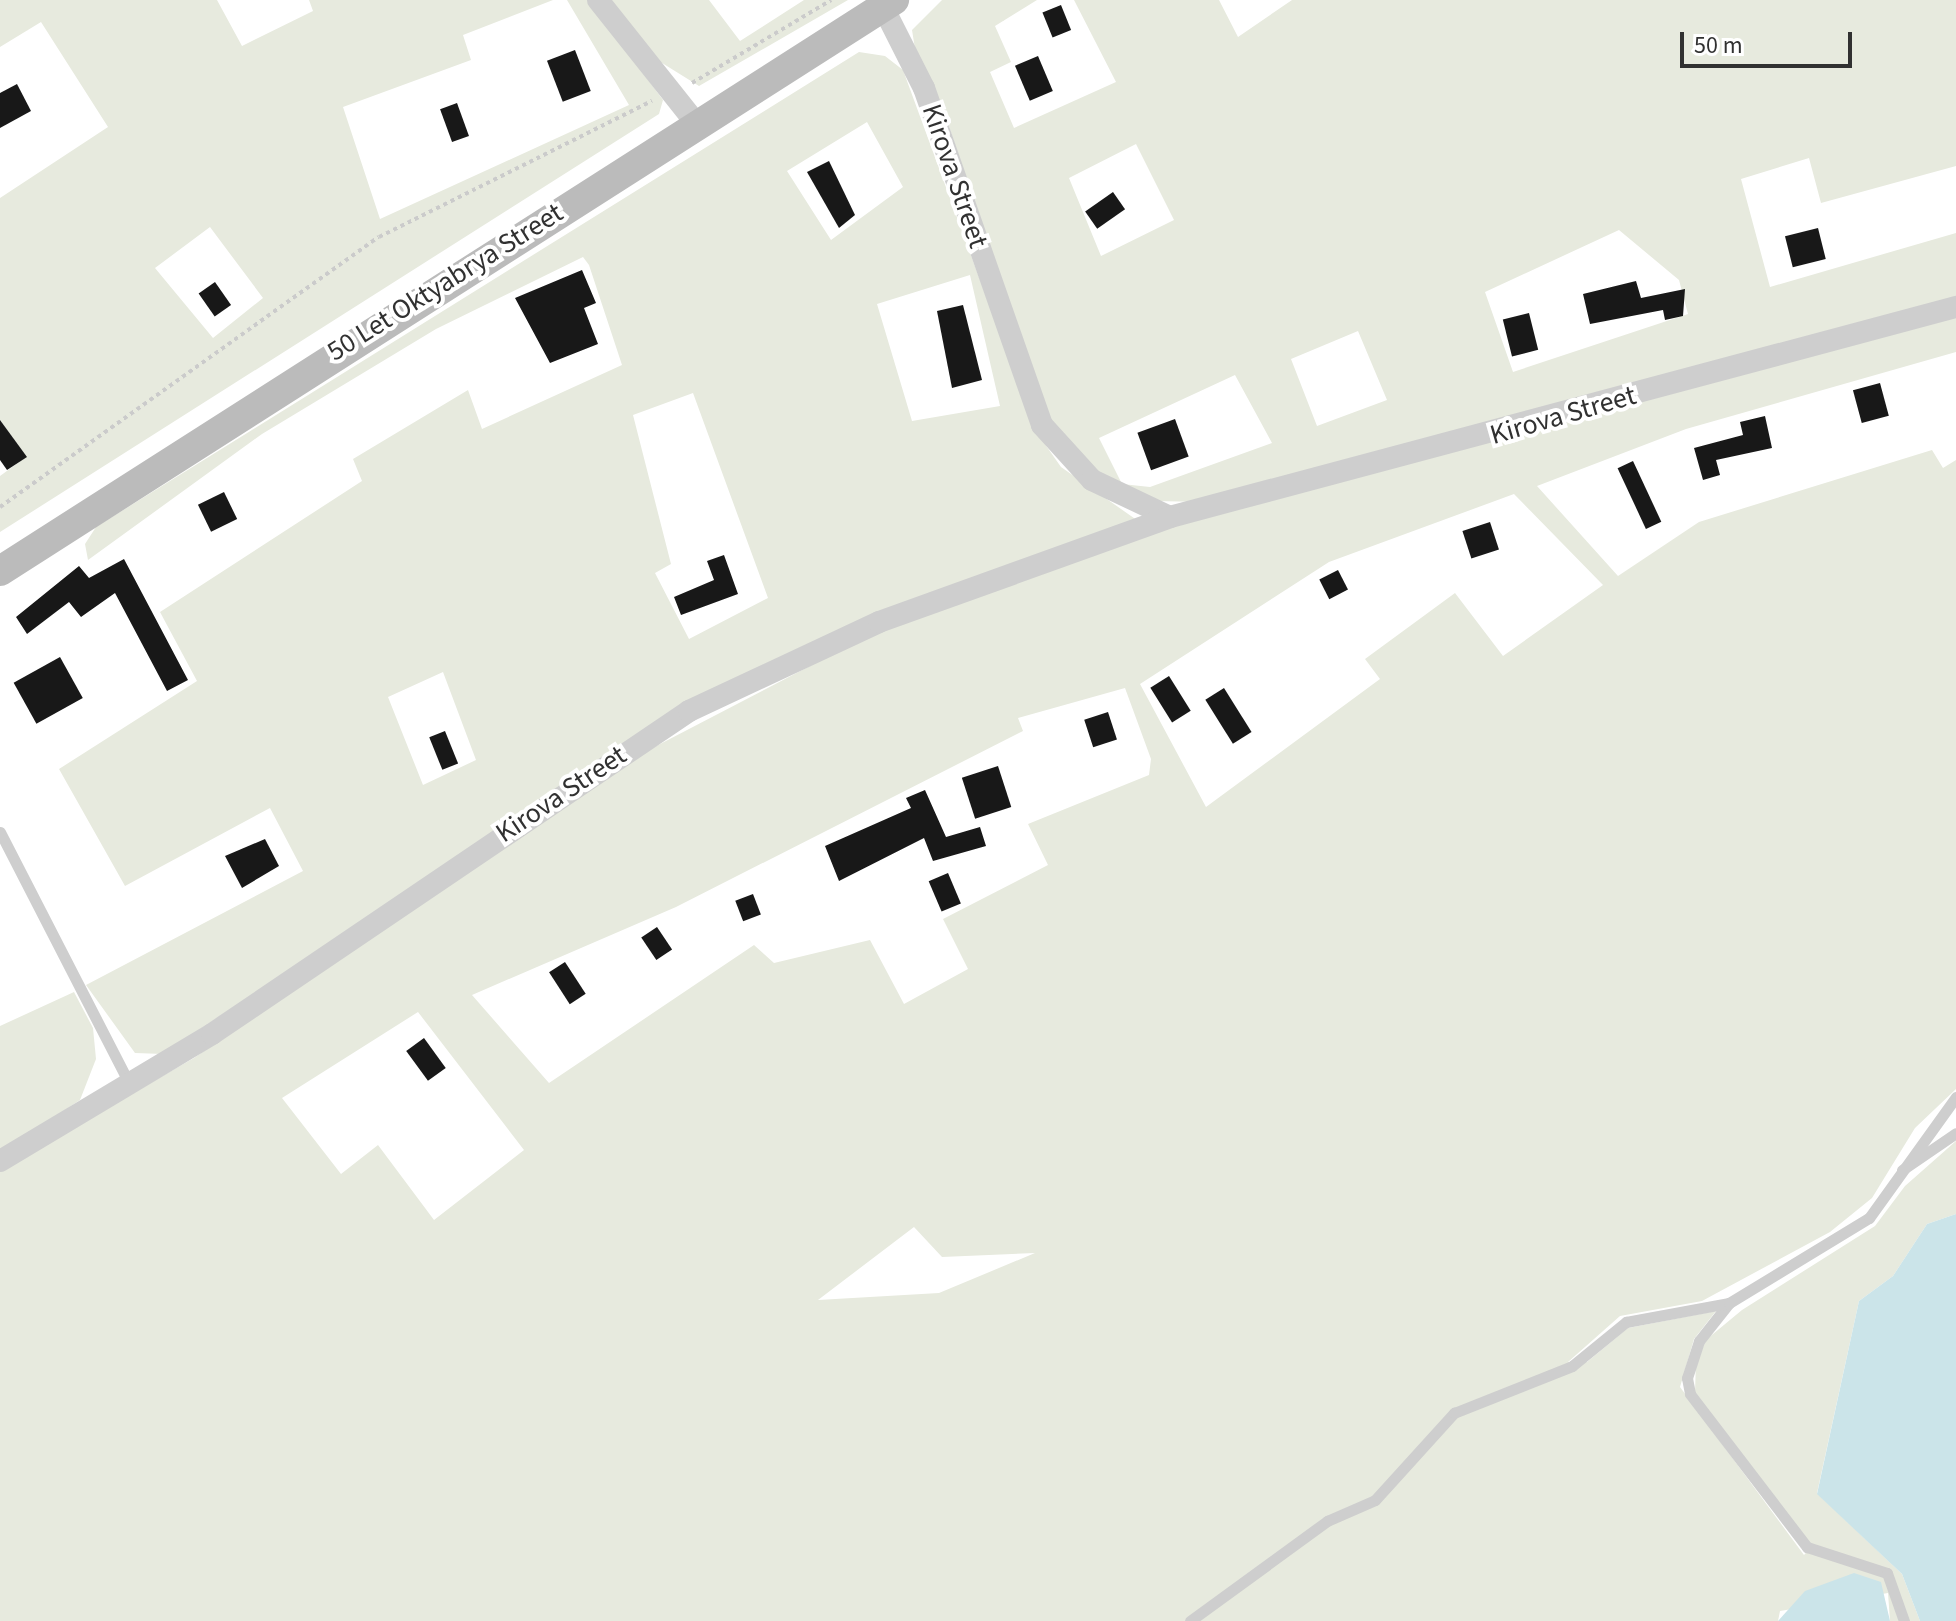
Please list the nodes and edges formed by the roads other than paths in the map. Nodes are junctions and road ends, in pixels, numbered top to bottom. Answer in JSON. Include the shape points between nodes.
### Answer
{"nodes":[{"id":1,"x":598,"y":0,"type":"edge"},
{"id":2,"x":888,"y":4,"type":"edge"},
{"id":3,"x":696,"y":123,"type":"junction"},
{"id":4,"x":1956,"y":307,"type":"edge"},
{"id":5,"x":1170,"y":517,"type":"junction"},
{"id":6,"x":0,"y":571,"type":"edge"},
{"id":7,"x":0,"y":832,"type":"edge"},
{"id":8,"x":129,"y":1083,"type":"junction"},
{"id":9,"x":1956,"y":1097,"type":"edge"},
{"id":10,"x":1956,"y":1133,"type":"edge"},
{"id":11,"x":0,"y":1161,"type":"edge"},
{"id":12,"x":1895,"y":1175,"type":"junction"},
{"id":13,"x":1729,"y":1303,"type":"junction"},
{"id":14,"x":1190,"y":1621,"type":"edge"},
{"id":15,"x":1904,"y":1621,"type":"edge"}],
"edges":[{"from":1,"to":3,"type":"street"},
{"from":2,"to":3,"type":"main road","name":"50 Let Oktyabrya Street"},
{"from":2,"to":5,"type":"street","name":"Kirova Street","via":[[924,88],[1042,425],[1092,480]]},
{"from":3,"to":6,"type":"main road","name":"50 Let Oktyabrya Street"},
{"from":4,"to":5,"type":"street","name":"Kirova Street"},
{"from":5,"to":8,"type":"street","name":"Kirova Street","via":[[879,622],[689,711]]},
{"from":7,"to":8,"type":"lane"},
{"from":8,"to":11,"type":"street","name":"Kirova Street"},
{"from":9,"to":12,"type":"lane"},
{"from":10,"to":12,"type":"lane"},
{"from":12,"to":13,"type":"lane","via":[[1869,1218]]},
{"from":13,"to":14,"type":"lane","via":[[1626,1322],[1572,1366],[1454,1413],[1375,1500],[1327,1521]]},
{"from":13,"to":15,"type":"lane","via":[[1699,1341],[1687,1378],[1690,1394],[1807,1547],[1887,1573]]}]}
